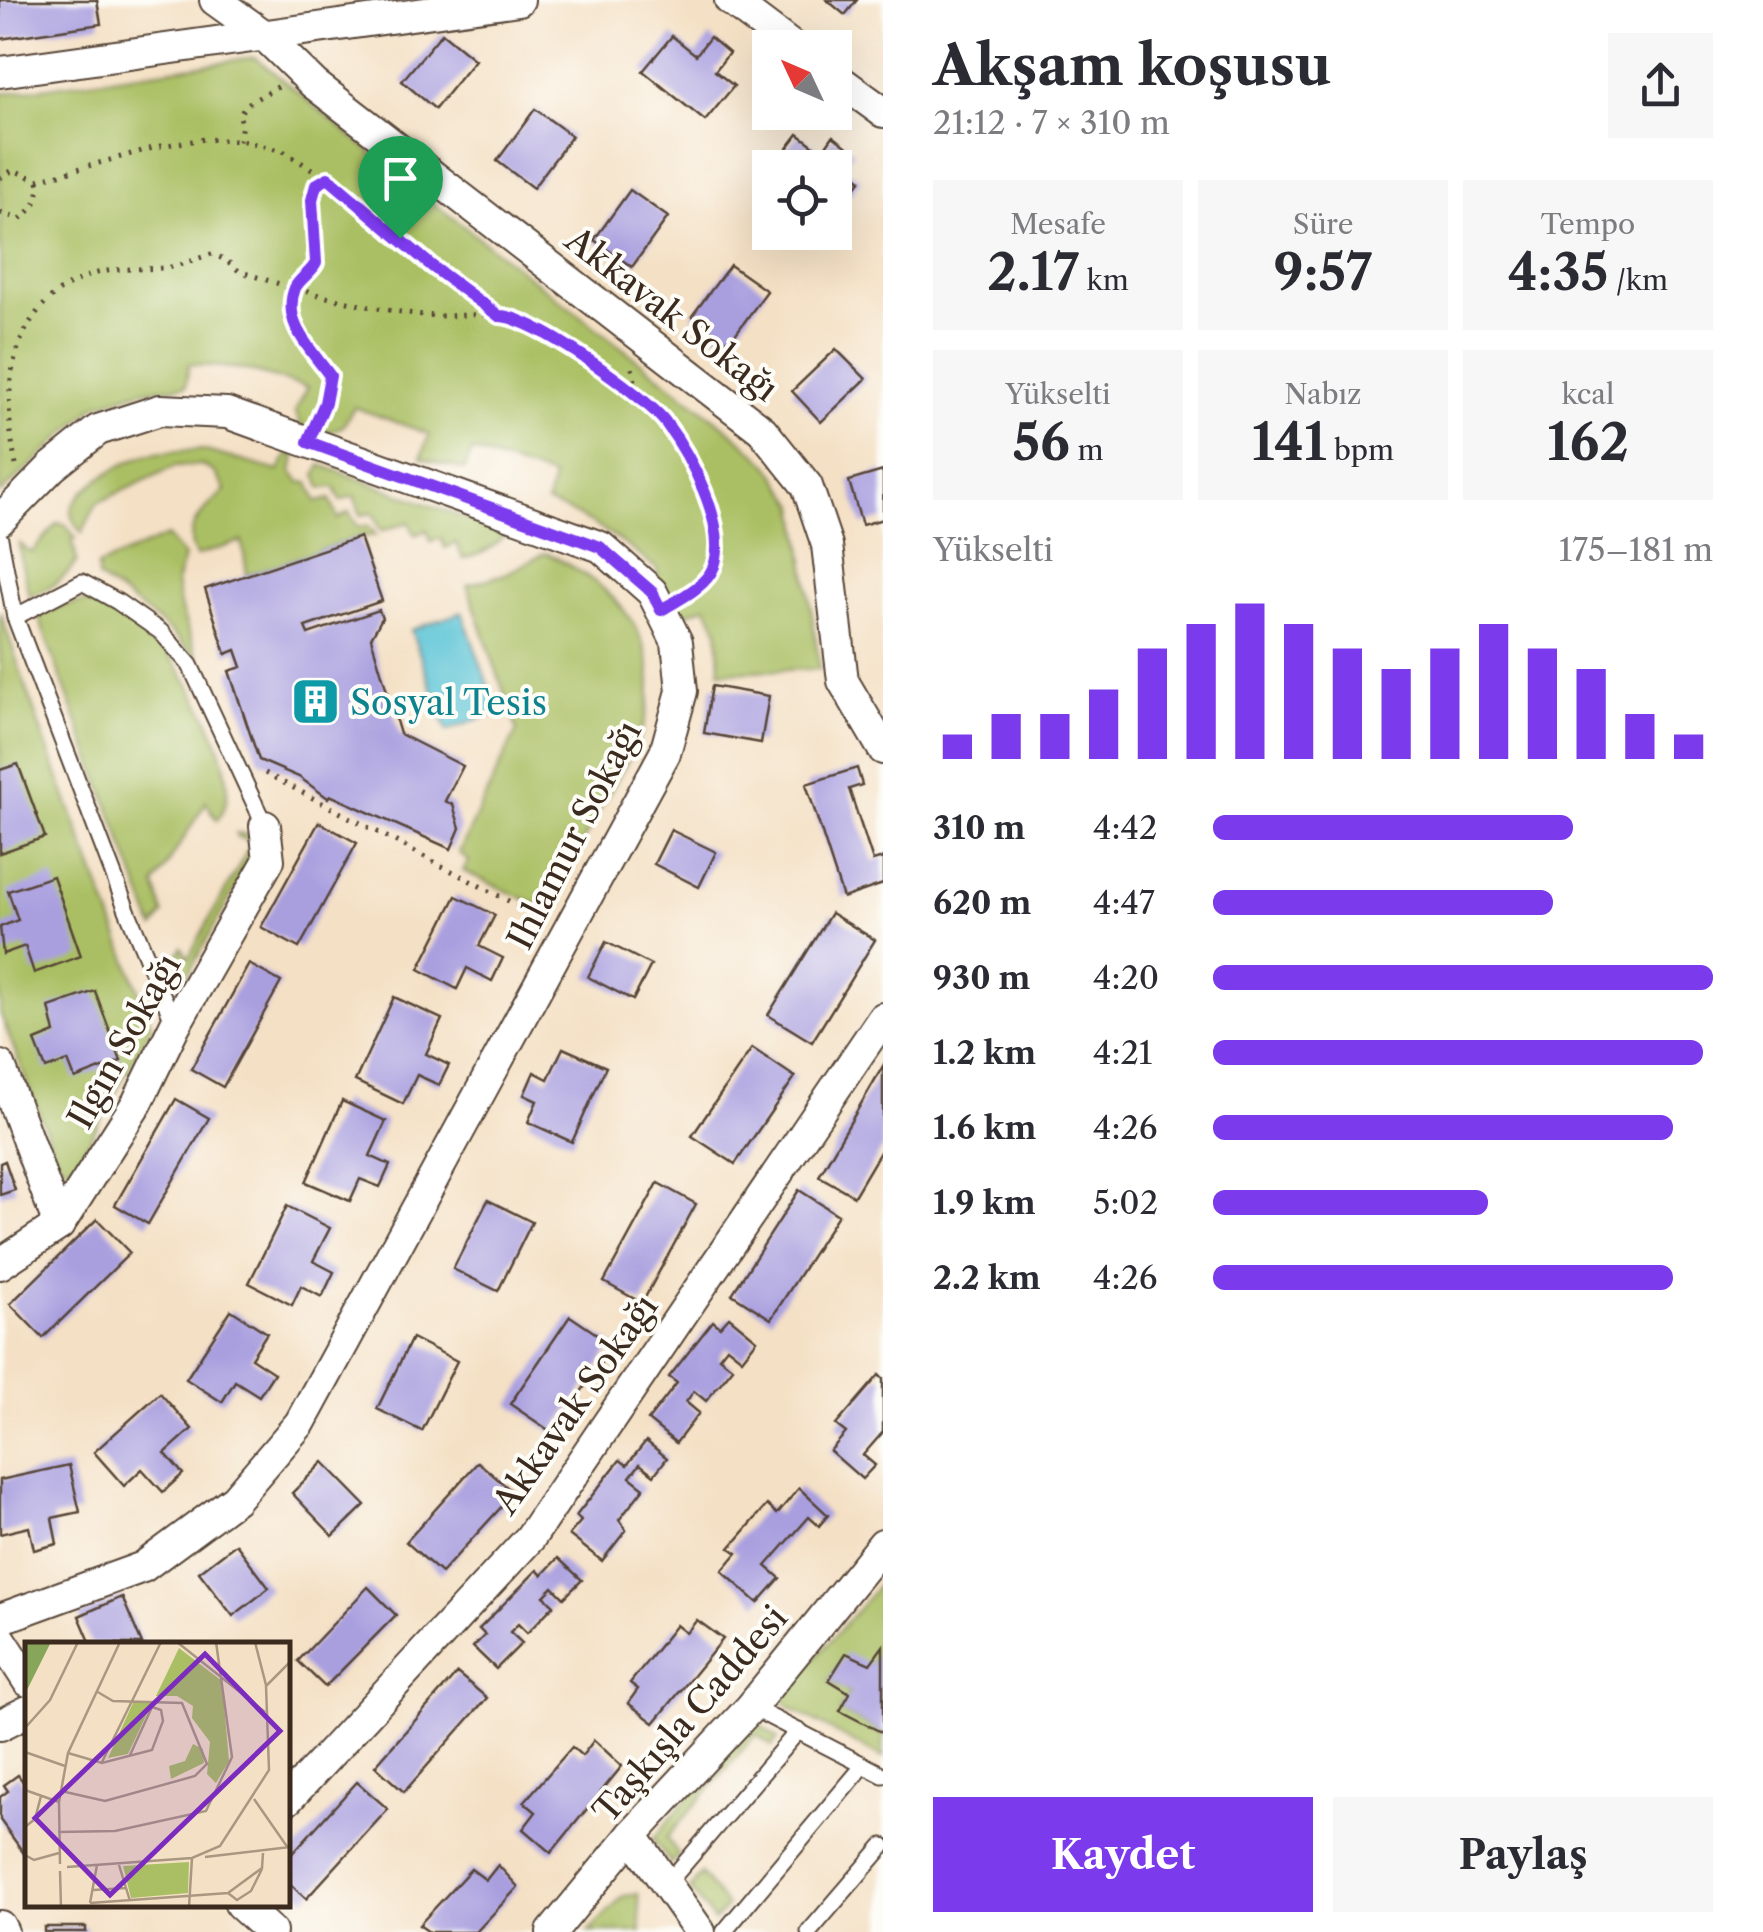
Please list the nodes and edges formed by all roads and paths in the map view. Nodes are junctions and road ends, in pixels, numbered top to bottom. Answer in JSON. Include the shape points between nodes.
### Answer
{"nodes":[{"id":1,"x":216,"y":0,"type":"edge"},
{"id":2,"x":519,"y":0,"type":"edge"},
{"id":3,"x":730,"y":0,"type":"edge"},
{"id":4,"x":770,"y":30,"type":"edge"},
{"id":5,"x":265,"y":36,"type":"junction"},
{"id":6,"x":299,"y":69,"type":"junction"},
{"id":7,"x":0,"y":72,"type":"edge"},
{"id":8,"x":852,"y":89,"type":"edge"},
{"id":9,"x":883,"y":112,"type":"edge"},
{"id":10,"x":239,"y":141,"type":"junction"},
{"id":11,"x":0,"y":178,"type":"edge"},
{"id":12,"x":328,"y":178,"type":"junction"},
{"id":13,"x":38,"y":180,"type":"junction"},
{"id":14,"x":0,"y":213,"type":"edge"},
{"id":15,"x":295,"y":289,"type":"junction"},
{"id":16,"x":499,"y":316,"type":"junction"},
{"id":17,"x":8,"y":352,"type":"dead end"},
{"id":18,"x":631,"y":356,"type":"dead end"},
{"id":19,"x":2,"y":383,"type":"edge"},
{"id":20,"x":632,"y":394,"type":"junction"},
{"id":21,"x":308,"y":442,"type":"junction"},
{"id":22,"x":30,"y":489,"type":"junction"},
{"id":23,"x":0,"y":520,"type":"edge"},
{"id":24,"x":0,"y":539,"type":"edge"},
{"id":25,"x":661,"y":610,"type":"junction"},
{"id":26,"x":15,"y":617,"type":"junction"},
{"id":27,"x":883,"y":749,"type":"edge"},
{"id":28,"x":231,"y":755,"type":"junction"},
{"id":29,"x":265,"y":826,"type":"joint"},
{"id":30,"x":568,"y":932,"type":"junction"},
{"id":31,"x":883,"y":1018,"type":"edge"},
{"id":32,"x":175,"y":1026,"type":"junction"},
{"id":33,"x":0,"y":1066,"type":"edge"},
{"id":34,"x":59,"y":1225,"type":"junction"},
{"id":35,"x":0,"y":1264,"type":"edge"},
{"id":36,"x":883,"y":1544,"type":"edge"},
{"id":37,"x":0,"y":1619,"type":"edge"},
{"id":38,"x":0,"y":1638,"type":"edge"},
{"id":39,"x":25,"y":1676,"type":"edge"},
{"id":40,"x":751,"y":1707,"type":"junction"},
{"id":41,"x":25,"y":1712,"type":"edge"},
{"id":42,"x":0,"y":1725,"type":"edge"},
{"id":43,"x":798,"y":1731,"type":"junction"},
{"id":44,"x":864,"y":1765,"type":"junction"},
{"id":45,"x":883,"y":1774,"type":"edge"},
{"id":46,"x":290,"y":1797,"type":"edge"},
{"id":47,"x":632,"y":1835,"type":"junction"},
{"id":48,"x":883,"y":1846,"type":"edge"},
{"id":49,"x":667,"y":1884,"type":"junction"},
{"id":50,"x":243,"y":1907,"type":"edge"},
{"id":51,"x":272,"y":1932,"type":"edge"},
{"id":52,"x":552,"y":1932,"type":"edge"},
{"id":53,"x":700,"y":1932,"type":"edge"},
{"id":54,"x":724,"y":1932,"type":"edge"},
{"id":55,"x":809,"y":1932,"type":"edge"}],
"edges":[{"from":1,"to":5,"type":"street","name":"Akkavak Sokağı"},
{"from":2,"to":5,"type":"street"},
{"from":3,"to":4,"type":"street"},
{"from":5,"to":6,"type":"street","name":"Akkavak Sokağı"},
{"from":5,"to":7,"type":"street"},
{"from":6,"to":10,"type":"path","via":[[238,114]]},
{"from":6,"to":27,"type":"street","name":"Akkavak Sokağı","via":[[762,430],[807,486],[827,545],[843,682]]},
{"from":8,"to":9,"type":"street"},
{"from":10,"to":12,"type":"path","via":[[283,151]]},
{"from":10,"to":13,"type":"path","via":[[160,146]]},
{"from":11,"to":13,"type":"path","via":[[13,170]]},
{"from":12,"to":15,"type":"path","via":[[316,185],[312,200],[316,263]]},
{"from":12,"to":16,"type":"path"},
{"from":13,"to":14,"type":"path","via":[[40,194],[31,211],[20,219]]},
{"from":15,"to":16,"type":"path","via":[[422,314]]},
{"from":15,"to":17,"type":"path","via":[[238,271],[212,254],[187,265],[117,268],[64,288],[34,312]]},
{"from":15,"to":21,"type":"path","via":[[296,330],[330,376]]},
{"from":16,"to":20,"type":"path","via":[[532,324]]},
{"from":18,"to":20,"type":"path"},
{"from":19,"to":22,"type":"path","via":[[10,454]]},
{"from":20,"to":25,"type":"path","via":[[665,421],[716,529],[712,571]]},
{"from":21,"to":22,"type":"street","name":"Ihlamur Sokağı","via":[[227,413],[160,410],[98,430]]},
{"from":21,"to":25,"type":"street","name":"Ihlamur Sokağı","via":[[600,547],[652,592]]},
{"from":22,"to":23,"type":"street","name":"Ihlamur Sokağı"},
{"from":24,"to":26,"type":"lane"},
{"from":25,"to":30,"type":"street","name":"Ihlamur Sokağı","via":[[677,642],[682,691],[665,753]]},
{"from":26,"to":28,"type":"lane","via":[[82,582],[118,602],[160,632],[190,666]]},
{"from":26,"to":32,"type":"lane"},
{"from":28,"to":29,"type":"lane"},
{"from":28,"to":30,"type":"path"},
{"from":29,"to":32,"type":"street","name":"Ilgın Sokağı","via":[[269,860]]},
{"from":30,"to":37,"type":"street","name":"Ihlamur Sokağı","via":[[300,1423],[234,1499],[143,1567]]},
{"from":31,"to":46,"type":"street","name":"Akkavak Sokağı","via":[[530,1538]]},
{"from":32,"to":34,"type":"street","name":"Ilgın Sokağı","via":[[137,1103]]},
{"from":33,"to":34,"type":"street"},
{"from":34,"to":35,"type":"street","name":"Ilgın Sokağı"},
{"from":36,"to":40,"type":"street","name":"Taşkışla Caddesi"},
{"from":38,"to":39,"type":"street"},
{"from":40,"to":43,"type":"lane"},
{"from":40,"to":47,"type":"street","name":"Taşkışla Caddesi"},
{"from":41,"to":42,"type":"street"},
{"from":43,"to":44,"type":"lane"},
{"from":43,"to":49,"type":"lane"},
{"from":44,"to":45,"type":"lane"},
{"from":44,"to":54,"type":"lane"},
{"from":47,"to":49,"type":"street"},
{"from":47,"to":52,"type":"street","name":"Taşkışla Caddesi"},
{"from":48,"to":55,"type":"lane"},
{"from":49,"to":53,"type":"street"},
{"from":50,"to":51,"type":"street"}]}
